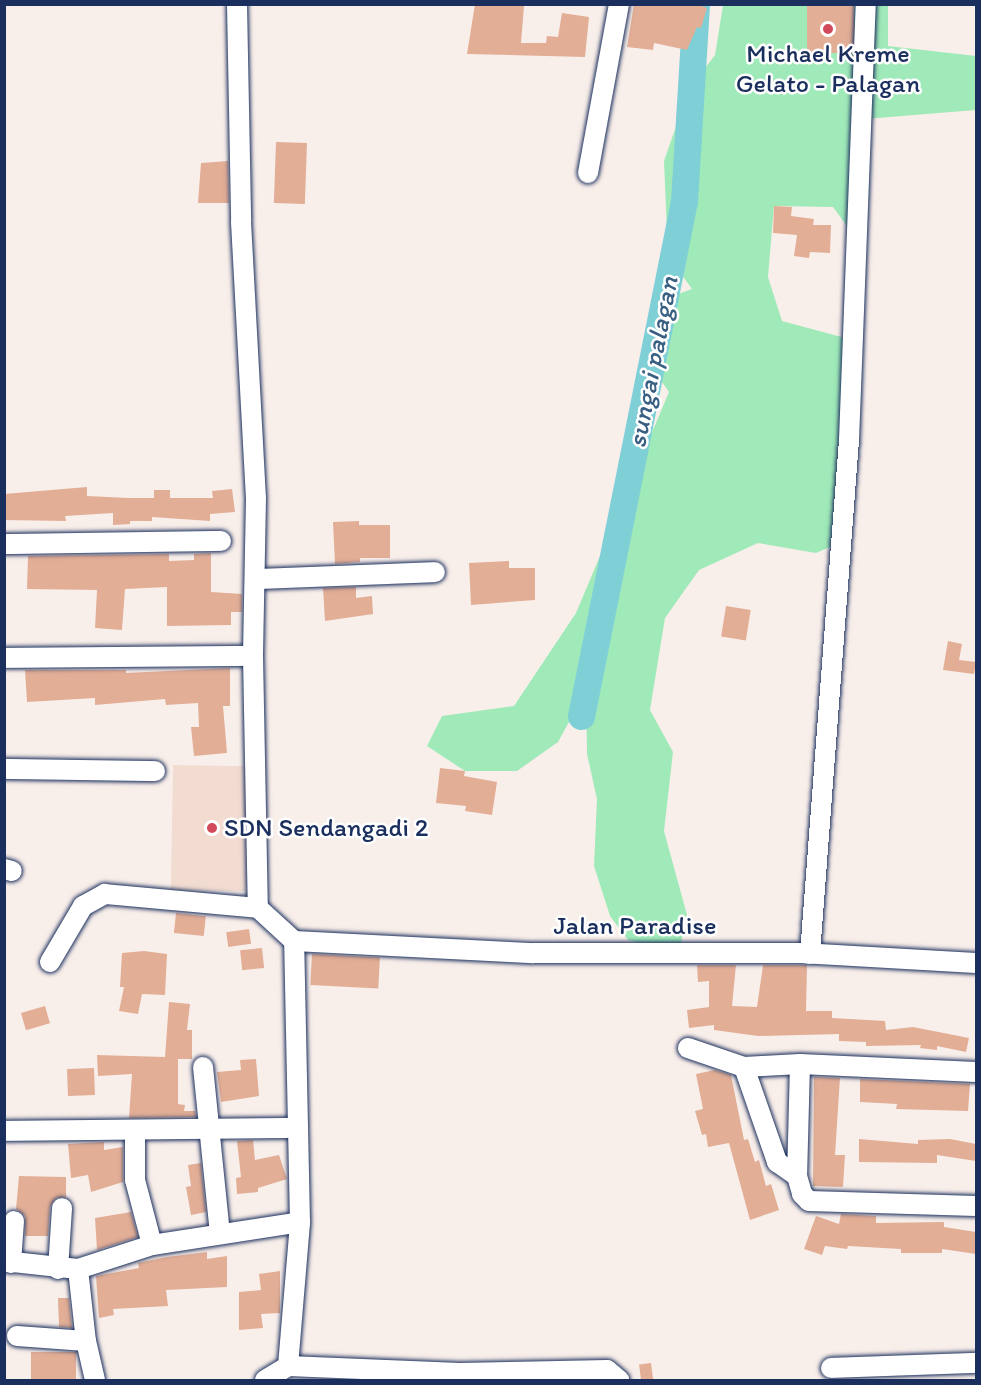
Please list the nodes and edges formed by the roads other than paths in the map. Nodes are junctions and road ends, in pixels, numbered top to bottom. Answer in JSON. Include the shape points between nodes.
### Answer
{"nodes":[{"id":1,"x":237,"y":4,"type":"edge"},
{"id":2,"x":619,"y":4,"type":"edge"},
{"id":3,"x":866,"y":4,"type":"edge"},
{"id":4,"x":588,"y":173,"type":"dead end"},
{"id":5,"x":221,"y":541,"type":"dead end"},
{"id":6,"x":4,"y":544,"type":"edge"},
{"id":7,"x":435,"y":572,"type":"dead end"},
{"id":8,"x":256,"y":579,"type":"junction"},
{"id":9,"x":253,"y":656,"type":"junction"},
{"id":10,"x":4,"y":657,"type":"edge"},
{"id":11,"x":4,"y":769,"type":"edge"},
{"id":12,"x":155,"y":771,"type":"dead end"},
{"id":13,"x":258,"y":908,"type":"junction"},
{"id":14,"x":294,"y":941,"type":"junction"},
{"id":15,"x":810,"y":954,"type":"junction"},
{"id":16,"x":50,"y":962,"type":"dead end"},
{"id":17,"x":976,"y":963,"type":"edge"},
{"id":18,"x":688,"y":1048,"type":"dead end"},
{"id":19,"x":800,"y":1064,"type":"junction"},
{"id":20,"x":203,"y":1067,"type":"dead end"},
{"id":21,"x":744,"y":1067,"type":"junction"},
{"id":22,"x":976,"y":1072,"type":"edge"},
{"id":23,"x":209,"y":1126,"type":"junction"},
{"id":24,"x":298,"y":1128,"type":"junction"},
{"id":25,"x":4,"y":1131,"type":"edge"},
{"id":26,"x":135,"y":1131,"type":"junction"},
{"id":27,"x":797,"y":1176,"type":"junction"},
{"id":28,"x":976,"y":1206,"type":"edge"},
{"id":29,"x":62,"y":1208,"type":"dead end"},
{"id":30,"x":15,"y":1221,"type":"dead end"},
{"id":31,"x":300,"y":1222,"type":"junction"},
{"id":32,"x":220,"y":1233,"type":"junction"},
{"id":33,"x":152,"y":1245,"type":"junction"},
{"id":34,"x":8,"y":1262,"type":"edge"},
{"id":35,"x":58,"y":1269,"type":"junction"},
{"id":36,"x":78,"y":1269,"type":"junction"},
{"id":37,"x":17,"y":1336,"type":"dead end"},
{"id":38,"x":86,"y":1341,"type":"junction"},
{"id":39,"x":976,"y":1363,"type":"edge"},
{"id":40,"x":288,"y":1366,"type":"junction"},
{"id":41,"x":831,"y":1368,"type":"dead end"},
{"id":42,"x":552,"y":1375,"type":"edge"},
{"id":43,"x":460,"y":1377,"type":"edge"},
{"id":44,"x":95,"y":1380,"type":"edge"},
{"id":45,"x":265,"y":1380,"type":"edge"},
{"id":46,"x":619,"y":1380,"type":"edge"}],
"edges":[{"from":1,"to":8,"type":"street","via":[[241,222],[256,498]]},
{"from":2,"to":4,"type":"street"},
{"from":3,"to":15,"type":"street","via":[[849,440]]},
{"from":5,"to":6,"type":"street"},
{"from":7,"to":8,"type":"street"},
{"from":8,"to":9,"type":"street"},
{"from":9,"to":10,"type":"street"},
{"from":9,"to":13,"type":"street"},
{"from":11,"to":12,"type":"street"},
{"from":13,"to":14,"type":"street"},
{"from":13,"to":16,"type":"street","via":[[105,894],[83,906]]},
{"from":14,"to":15,"type":"street","name":"Jalan Paradise","via":[[534,953]]},
{"from":14,"to":24,"type":"street"},
{"from":15,"to":17,"type":"street","name":"Jalan Paradise"},
{"from":18,"to":21,"type":"street"},
{"from":19,"to":21,"type":"street"},
{"from":19,"to":22,"type":"street"},
{"from":19,"to":27,"type":"street"},
{"from":20,"to":23,"type":"street"},
{"from":21,"to":27,"type":"street","via":[[777,1162]]},
{"from":23,"to":24,"type":"street"},
{"from":23,"to":26,"type":"street"},
{"from":23,"to":32,"type":"street"},
{"from":24,"to":31,"type":"street"},
{"from":25,"to":26,"type":"street"},
{"from":26,"to":33,"type":"street","via":[[135,1180]]},
{"from":27,"to":28,"type":"street","via":[[802,1194],[809,1202]]},
{"from":29,"to":35,"type":"street"},
{"from":30,"to":34,"type":"street"},
{"from":31,"to":32,"type":"street"},
{"from":31,"to":40,"type":"street"},
{"from":32,"to":33,"type":"street"},
{"from":33,"to":36,"type":"street"},
{"from":34,"to":35,"type":"street"},
{"from":35,"to":36,"type":"street"},
{"from":36,"to":38,"type":"street"},
{"from":37,"to":38,"type":"street"},
{"from":38,"to":44,"type":"street"},
{"from":39,"to":41,"type":"street"},
{"from":40,"to":43,"type":"street"},
{"from":40,"to":45,"type":"street"},
{"from":42,"to":43,"type":"street"},
{"from":42,"to":46,"type":"street","via":[[607,1370]]}]}
